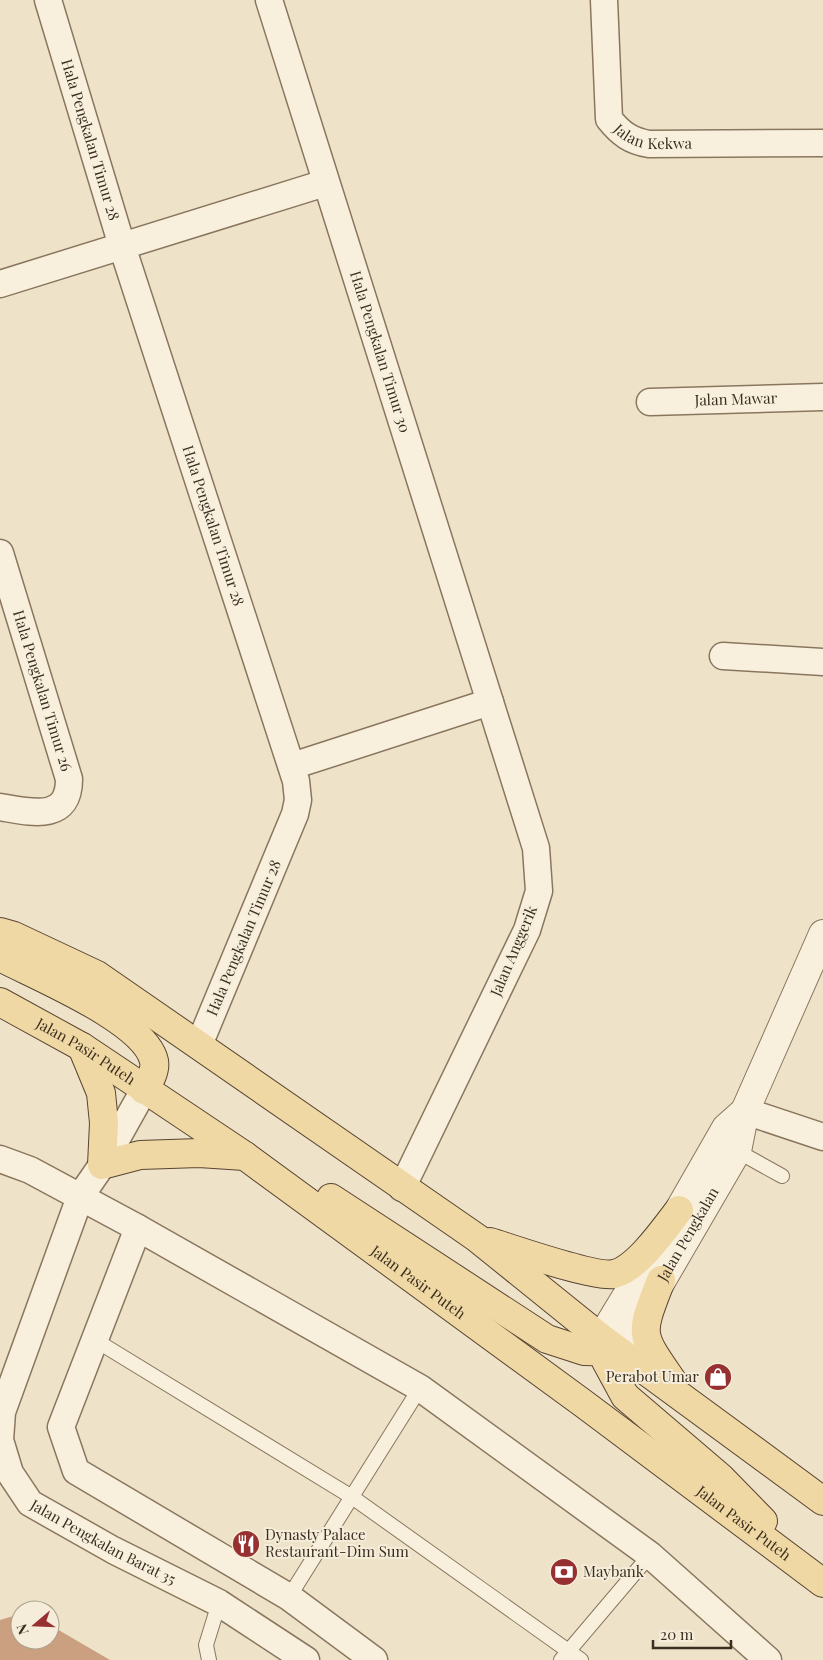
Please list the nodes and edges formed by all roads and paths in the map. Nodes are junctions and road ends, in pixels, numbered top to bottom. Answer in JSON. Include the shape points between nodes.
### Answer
{"nodes":[{"id":1,"x":48,"y":0,"type":"edge"},
{"id":2,"x":268,"y":0,"type":"edge"},
{"id":3,"x":604,"y":0,"type":"edge"},
{"id":4,"x":823,"y":143,"type":"edge"},
{"id":5,"x":325,"y":183,"type":"junction"},
{"id":6,"x":122,"y":246,"type":"junction"},
{"id":7,"x":0,"y":284,"type":"edge"},
{"id":8,"x":823,"y":397,"type":"edge"},
{"id":9,"x":650,"y":402,"type":"dead end"},
{"id":10,"x":0,"y":553,"type":"edge"},
{"id":11,"x":722,"y":656,"type":"dead end"},
{"id":12,"x":823,"y":662,"type":"edge"},
{"id":13,"x":490,"y":702,"type":"junction"},
{"id":14,"x":292,"y":766,"type":"junction"},
{"id":15,"x":0,"y":807,"type":"edge"},
{"id":16,"x":0,"y":932,"type":"edge"},
{"id":17,"x":823,"y":934,"type":"edge"},
{"id":18,"x":0,"y":957,"type":"edge"},
{"id":19,"x":0,"y":1002,"type":"edge"},
{"id":20,"x":198,"y":1045,"type":"junction"},
{"id":21,"x":82,"y":1047,"type":"junction"},
{"id":22,"x":147,"y":1086,"type":"junction"},
{"id":23,"x":745,"y":1111,"type":"junction"},
{"id":24,"x":823,"y":1137,"type":"edge"},
{"id":25,"x":737,"y":1151,"type":"junction"},
{"id":26,"x":245,"y":1156,"type":"junction"},
{"id":27,"x":0,"y":1159,"type":"edge"},
{"id":28,"x":102,"y":1165,"type":"junction"},
{"id":29,"x":782,"y":1176,"type":"dead end"},
{"id":30,"x":402,"y":1188,"type":"junction"},
{"id":31,"x":80,"y":1197,"type":"junction"},
{"id":32,"x":679,"y":1210,"type":"junction"},
{"id":33,"x":138,"y":1228,"type":"junction"},
{"id":34,"x":477,"y":1238,"type":"junction"},
{"id":35,"x":661,"y":1280,"type":"junction"},
{"id":36,"x":95,"y":1340,"type":"junction"},
{"id":37,"x":608,"y":1348,"type":"junction"},
{"id":38,"x":420,"y":1388,"type":"junction"},
{"id":39,"x":688,"y":1404,"type":"junction"},
{"id":40,"x":352,"y":1497,"type":"junction"},
{"id":41,"x":823,"y":1501,"type":"edge"},
{"id":42,"x":650,"y":1555,"type":"junction"},
{"id":43,"x":823,"y":1582,"type":"edge"},
{"id":44,"x":289,"y":1597,"type":"junction"},
{"id":45,"x":219,"y":1603,"type":"junction"},
{"id":46,"x":264,"y":1632,"type":"junction"},
{"id":47,"x":565,"y":1655,"type":"edge"},
{"id":48,"x":209,"y":1660,"type":"edge"},
{"id":49,"x":306,"y":1660,"type":"edge"},
{"id":50,"x":374,"y":1660,"type":"edge"},
{"id":51,"x":581,"y":1660,"type":"edge"},
{"id":52,"x":768,"y":1660,"type":"edge"}],
"edges":[{"from":1,"to":6,"type":"street","name":"Hala Pengkalan Timur 28"},
{"from":2,"to":5,"type":"street","name":"Hala Pengkalan Timur 30"},
{"from":3,"to":4,"type":"street","name":"Jalan Kekwa","via":[[609,119],[618,131],[633,141],[649,144]]},
{"from":5,"to":6,"type":"street"},
{"from":5,"to":13,"type":"street","name":"Hala Pengkalan Timur 30"},
{"from":6,"to":7,"type":"street"},
{"from":6,"to":14,"type":"street","name":"Hala Pengkalan Timur 28"},
{"from":8,"to":9,"type":"street","name":"Jalan Mawar"},
{"from":10,"to":15,"type":"street","name":"Hala Pengkalan Timur 26","via":[[69,779],[69,792],[56,809],[39,814]]},
{"from":11,"to":12,"type":"street"},
{"from":13,"to":14,"type":"street"},
{"from":13,"to":30,"type":"street","name":"Jalan Anggerik","via":[[536,848],[539,891],[527,930]]},
{"from":14,"to":20,"type":"street","name":"Hala Pengkalan Timur 28","via":[[298,800],[295,814]]},
{"from":16,"to":20,"type":"main road","via":[[97,975]]},
{"from":17,"to":23,"type":"street","name":"Jalan Pengkalan"},
{"from":18,"to":22,"type":"main road","via":[[57,984],[124,1024],[149,1049],[154,1063]]},
{"from":19,"to":21,"type":"main road","name":"Jalan Pasir Puteh"},
{"from":20,"to":30,"type":"main road"},
{"from":21,"to":22,"type":"main road","name":"Jalan Pasir Puteh"},
{"from":21,"to":28,"type":"main road","via":[[101,1093],[104,1123]]},
{"from":22,"to":26,"type":"main road","name":"Jalan Pasir Puteh"},
{"from":22,"to":28,"type":"street","name":"Jalan Pengkalan Barat 35"},
{"from":22,"to":37,"type":"main road","via":[[547,1339],[584,1351]]},
{"from":23,"to":24,"type":"street"},
{"from":23,"to":25,"type":"street","name":"Jalan Pengkalan"},
{"from":23,"to":32,"type":"street","name":"Jalan Pengkalan","via":[[726,1128]]},
{"from":25,"to":29,"type":"lane"},
{"from":25,"to":35,"type":"street","name":"Jalan Pengkalan"},
{"from":26,"to":28,"type":"main road","via":[[199,1153],[140,1155]]},
{"from":26,"to":43,"type":"main road","name":"Jalan Pasir Puteh"},
{"from":27,"to":31,"type":"street","via":[[30,1170]]},
{"from":28,"to":31,"type":"street","name":"Jalan Pengkalan Barat 35"},
{"from":30,"to":34,"type":"main road"},
{"from":31,"to":33,"type":"street"},
{"from":31,"to":45,"type":"street","name":"Jalan Pengkalan Barat 35","via":[[2,1412],[0,1440],[10,1473],[30,1503],[113,1550]]},
{"from":32,"to":34,"type":"main road","via":[[640,1258],[614,1274],[588,1271]]},
{"from":32,"to":37,"type":"street","name":"Jalan Pengkalan"},
{"from":33,"to":36,"type":"street"},
{"from":33,"to":38,"type":"street"},
{"from":34,"to":37,"type":"main road"},
{"from":35,"to":37,"type":"street","name":"Jalan Pengkalan"},
{"from":35,"to":39,"type":"main road","via":[[644,1329],[647,1344]]},
{"from":36,"to":40,"type":"lane"},
{"from":36,"to":44,"type":"street","via":[[61,1427],[76,1471]]},
{"from":37,"to":39,"type":"main road"},
{"from":37,"to":43,"type":"main road","via":[[609,1367],[625,1396],[721,1478]]},
{"from":38,"to":40,"type":"lane"},
{"from":38,"to":42,"type":"street"},
{"from":39,"to":41,"type":"main road"},
{"from":40,"to":44,"type":"lane"},
{"from":40,"to":47,"type":"lane"},
{"from":42,"to":47,"type":"lane"},
{"from":42,"to":52,"type":"street"},
{"from":44,"to":46,"type":"street"},
{"from":44,"to":50,"type":"street"},
{"from":45,"to":46,"type":"street","name":"Jalan Pengkalan Barat 35"},
{"from":45,"to":48,"type":"lane","via":[[206,1645]]},
{"from":46,"to":49,"type":"street","name":"Jalan Pengkalan Barat 35"},
{"from":47,"to":51,"type":"lane"}]}
